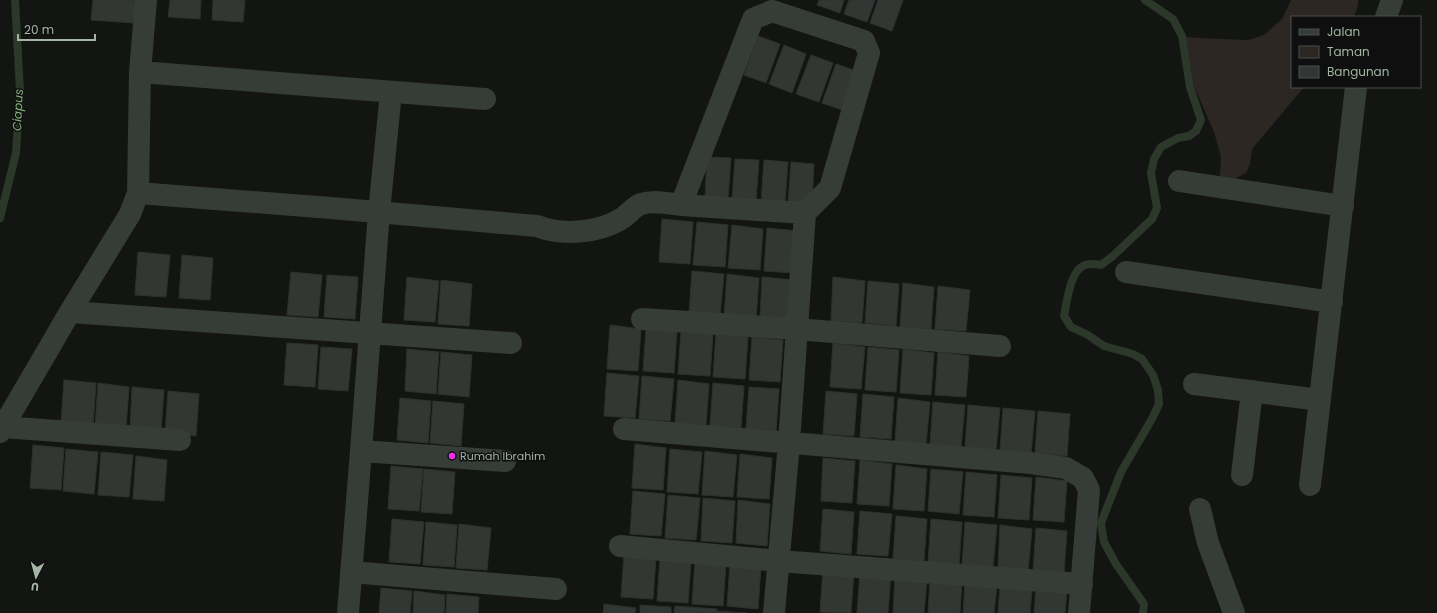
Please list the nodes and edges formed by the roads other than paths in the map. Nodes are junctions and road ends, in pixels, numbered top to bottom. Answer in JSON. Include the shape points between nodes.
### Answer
{"nodes":[{"id":1,"x":146,"y":0,"type":"edge"},
{"id":2,"x":1392,"y":0,"type":"edge"},
{"id":3,"x":1386,"y":16,"type":"edge"},
{"id":4,"x":140,"y":72,"type":"junction"},
{"id":5,"x":1356,"y":88,"type":"edge"},
{"id":6,"x":391,"y":92,"type":"junction"},
{"id":7,"x":485,"y":99,"type":"dead end"},
{"id":8,"x":1179,"y":181,"type":"dead end"},
{"id":9,"x":138,"y":193,"type":"junction"},
{"id":10,"x":681,"y":205,"type":"junction"},
{"id":11,"x":1343,"y":206,"type":"junction"},
{"id":12,"x":379,"y":212,"type":"junction"},
{"id":13,"x":805,"y":213,"type":"junction"},
{"id":14,"x":1126,"y":272,"type":"dead end"},
{"id":15,"x":1332,"y":302,"type":"junction"},
{"id":16,"x":70,"y":312,"type":"junction"},
{"id":17,"x":642,"y":319,"type":"dead end"},
{"id":18,"x":797,"y":328,"type":"junction"},
{"id":19,"x":370,"y":332,"type":"junction"},
{"id":20,"x":511,"y":343,"type":"dead end"},
{"id":21,"x":1000,"y":346,"type":"dead end"},
{"id":22,"x":1194,"y":384,"type":"dead end"},
{"id":23,"x":1252,"y":391,"type":"junction"},
{"id":24,"x":1320,"y":400,"type":"junction"},
{"id":25,"x":624,"y":429,"type":"dead end"},
{"id":26,"x":1,"y":430,"type":"edge"},
{"id":27,"x":180,"y":440,"type":"dead end"},
{"id":28,"x":789,"y":443,"type":"junction"},
{"id":29,"x":361,"y":451,"type":"junction"},
{"id":30,"x":505,"y":461,"type":"dead end"},
{"id":31,"x":1242,"y":475,"type":"dead end"},
{"id":32,"x":1310,"y":485,"type":"dead end"},
{"id":33,"x":1200,"y":508,"type":"dead end"},
{"id":34,"x":620,"y":546,"type":"dead end"},
{"id":35,"x":779,"y":561,"type":"junction"},
{"id":36,"x":351,"y":572,"type":"junction"},
{"id":37,"x":1082,"y":584,"type":"junction"},
{"id":38,"x":556,"y":589,"type":"dead end"},
{"id":39,"x":348,"y":613,"type":"edge"},
{"id":40,"x":774,"y":613,"type":"edge"},
{"id":41,"x":1079,"y":613,"type":"edge"},
{"id":42,"x":1234,"y":613,"type":"edge"}],
"edges":[{"from":1,"to":4,"type":"street"},
{"from":2,"to":3,"type":"street"},
{"from":4,"to":6,"type":"street"},
{"from":4,"to":9,"type":"street"},
{"from":5,"to":11,"type":"street"},
{"from":6,"to":7,"type":"street"},
{"from":6,"to":12,"type":"street"},
{"from":8,"to":11,"type":"street"},
{"from":9,"to":12,"type":"street"},
{"from":9,"to":16,"type":"street","via":[[130,214]]},
{"from":10,"to":12,"type":"street","via":[[646,203],[638,205],[611,225],[568,232],[547,230],[537,226]]},
{"from":10,"to":13,"type":"street"},
{"from":10,"to":13,"type":"street","via":[[753,19],[772,11],[864,41],[868,53],[830,188]]},
{"from":11,"to":15,"type":"street"},
{"from":12,"to":19,"type":"street"},
{"from":13,"to":18,"type":"street"},
{"from":14,"to":15,"type":"street"},
{"from":15,"to":24,"type":"street"},
{"from":16,"to":19,"type":"street"},
{"from":16,"to":26,"type":"street"},
{"from":17,"to":18,"type":"street"},
{"from":18,"to":21,"type":"street"},
{"from":18,"to":28,"type":"street"},
{"from":19,"to":20,"type":"street"},
{"from":19,"to":29,"type":"street"},
{"from":22,"to":23,"type":"street"},
{"from":23,"to":24,"type":"street"},
{"from":23,"to":31,"type":"street"},
{"from":24,"to":32,"type":"street"},
{"from":25,"to":28,"type":"street"},
{"from":26,"to":27,"type":"street"},
{"from":28,"to":35,"type":"street"},
{"from":28,"to":37,"type":"street","via":[[1066,468],[1083,478],[1089,490]]},
{"from":29,"to":30,"type":"street"},
{"from":29,"to":36,"type":"street"},
{"from":33,"to":42,"type":"street","via":[[1208,543]]},
{"from":34,"to":35,"type":"street"},
{"from":35,"to":37,"type":"street"},
{"from":35,"to":40,"type":"street"},
{"from":36,"to":38,"type":"street"},
{"from":36,"to":39,"type":"street"},
{"from":37,"to":41,"type":"street"}]}
